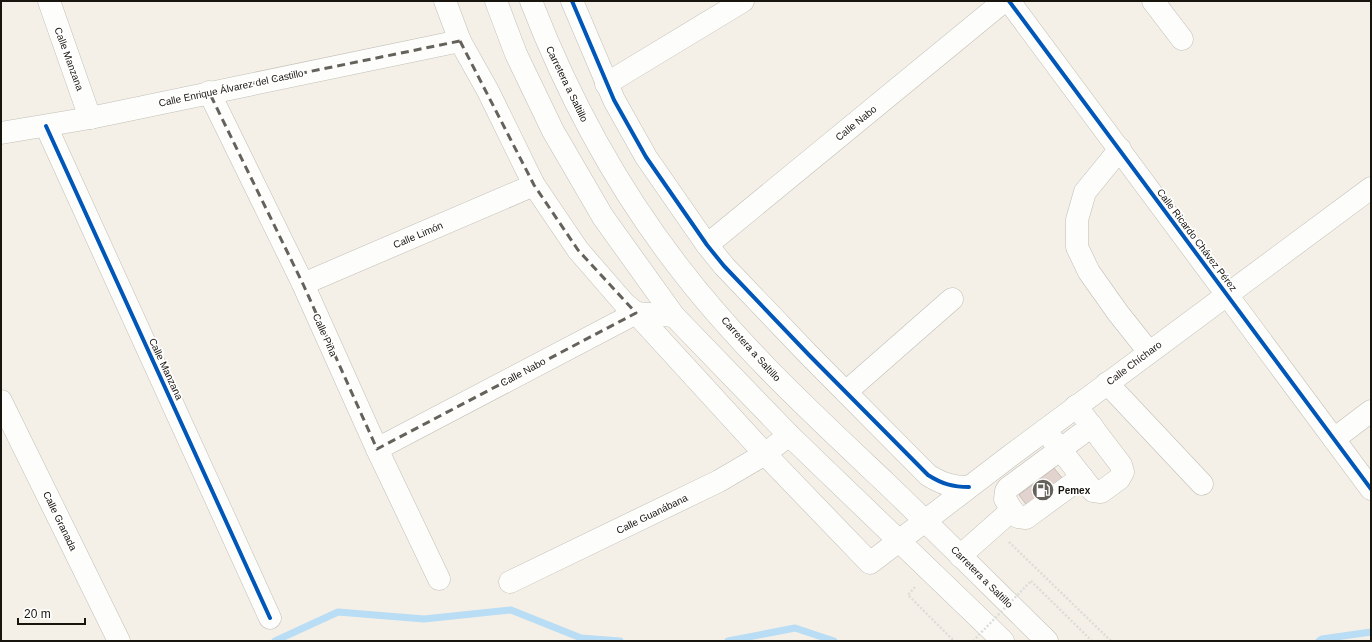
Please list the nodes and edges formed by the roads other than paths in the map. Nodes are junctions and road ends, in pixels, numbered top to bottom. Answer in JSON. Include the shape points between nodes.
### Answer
{"nodes":[{"id":1,"x":49,"y":1,"type":"edge"},
{"id":2,"x":445,"y":1,"type":"edge"},
{"id":3,"x":496,"y":1,"type":"edge"},
{"id":4,"x":531,"y":1,"type":"edge"},
{"id":5,"x":572,"y":1,"type":"edge"},
{"id":6,"x":743,"y":1,"type":"edge"},
{"id":7,"x":1004,"y":1,"type":"edge"},
{"id":8,"x":1009,"y":1,"type":"edge"},
{"id":9,"x":1153,"y":1,"type":"edge"},
{"id":10,"x":1182,"y":39,"type":"dead end"},
{"id":11,"x":460,"y":41,"type":"junction"},
{"id":12,"x":606,"y":84,"type":"junction"},
{"id":13,"x":209,"y":92,"type":"junction"},
{"id":14,"x":90,"y":118,"type":"junction"},
{"id":15,"x":46,"y":126,"type":"junction"},
{"id":16,"x":1,"y":133,"type":"edge"},
{"id":17,"x":1120,"y":150,"type":"junction"},
{"id":18,"x":534,"y":185,"type":"junction"},
{"id":19,"x":1371,"y":188,"type":"edge"},
{"id":20,"x":707,"y":244,"type":"junction"},
{"id":21,"x":303,"y":284,"type":"junction"},
{"id":22,"x":1227,"y":294,"type":"junction"},
{"id":23,"x":952,"y":299,"type":"dead end"},
{"id":24,"x":636,"y":313,"type":"junction"},
{"id":25,"x":674,"y":316,"type":"junction"},
{"id":26,"x":1149,"y":352,"type":"junction"},
{"id":27,"x":1108,"y":383,"type":"junction"},
{"id":28,"x":846,"y":392,"type":"junction"},
{"id":29,"x":1,"y":401,"type":"edge"},
{"id":30,"x":1076,"y":406,"type":"junction"},
{"id":31,"x":1371,"y":411,"type":"edge"},
{"id":32,"x":1092,"y":426,"type":"junction"},
{"id":33,"x":1045,"y":430,"type":"junction"},
{"id":34,"x":789,"y":435,"type":"junction"},
{"id":35,"x":1334,"y":439,"type":"junction"},
{"id":36,"x":377,"y":449,"type":"junction"},
{"id":37,"x":1060,"y":449,"type":"junction"},
{"id":38,"x":765,"y":454,"type":"junction"},
{"id":39,"x":1082,"y":477,"type":"junction"},
{"id":40,"x":1202,"y":484,"type":"dead end"},
{"id":41,"x":969,"y":487,"type":"junction"},
{"id":42,"x":1371,"y":489,"type":"edge"},
{"id":43,"x":1012,"y":510,"type":"junction"},
{"id":44,"x":925,"y":521,"type":"junction"},
{"id":45,"x":900,"y":541,"type":"junction"},
{"id":46,"x":960,"y":556,"type":"junction"},
{"id":47,"x":440,"y":579,"type":"dead end"},
{"id":48,"x":510,"y":582,"type":"dead end"},
{"id":49,"x":270,"y":618,"type":"dead end"},
{"id":50,"x":119,"y":641,"type":"edge"},
{"id":51,"x":1003,"y":641,"type":"edge"},
{"id":52,"x":1047,"y":641,"type":"edge"}],
"edges":[{"from":1,"to":14,"type":"street","name":"Calle Manzana"},
{"from":2,"to":11,"type":"street"},
{"from":3,"to":25,"type":"street","via":[[516,54],[553,132],[603,217]]},
{"from":4,"to":44,"type":"street","name":"Carretera a Saltillo","via":[[547,43],[584,119],[630,196],[678,266],[761,362]]},
{"from":5,"to":12,"type":"street"},
{"from":6,"to":12,"type":"street"},
{"from":7,"to":20,"type":"street","name":"Calle Nabo"},
{"from":8,"to":17,"type":"street","name":"Calle Ricardo Chávez Pérez"},
{"from":9,"to":10,"type":"street"},
{"from":11,"to":13,"type":"street","name":"Calle Enrique Álvarez del Castillo"},
{"from":11,"to":18,"type":"street","via":[[488,91]]},
{"from":12,"to":20,"type":"street","via":[[646,157]]},
{"from":13,"to":14,"type":"street","name":"Calle Enrique Álvarez del Castillo"},
{"from":13,"to":21,"type":"street","name":"Calle Piña"},
{"from":14,"to":15,"type":"street","name":"Calle Enrique Álvarez del Castillo"},
{"from":15,"to":16,"type":"street","name":"Calle Enrique Álvarez del Castillo"},
{"from":15,"to":49,"type":"street","name":"Calle Manzana"},
{"from":17,"to":22,"type":"street","name":"Calle Ricardo Chávez Pérez"},
{"from":17,"to":26,"type":"street","via":[[1085,192],[1077,220],[1077,247],[1089,272]]},
{"from":18,"to":21,"type":"street","name":"Calle Limón"},
{"from":18,"to":24,"type":"street","via":[[578,250],[624,303]]},
{"from":19,"to":22,"type":"street","name":"Calle Chícharo"},
{"from":20,"to":28,"type":"street","via":[[746,289]]},
{"from":21,"to":36,"type":"street","name":"Calle Piña"},
{"from":22,"to":26,"type":"street","name":"Calle Chícharo"},
{"from":22,"to":35,"type":"street","name":"Calle Ricardo Chávez Pérez"},
{"from":23,"to":28,"type":"street"},
{"from":24,"to":25,"type":"street"},
{"from":24,"to":36,"type":"street","name":"Calle Nabo"},
{"from":24,"to":38,"type":"street"},
{"from":25,"to":34,"type":"street"},
{"from":26,"to":27,"type":"street","name":"Calle Chícharo"},
{"from":27,"to":30,"type":"street","name":"Calle Chícharo"},
{"from":27,"to":40,"type":"street"},
{"from":28,"to":41,"type":"street","via":[[928,475],[941,484]]},
{"from":29,"to":50,"type":"street","name":"Calle Granada"},
{"from":30,"to":32,"type":"street"},
{"from":30,"to":33,"type":"street","name":"Calle Chícharo"},
{"from":31,"to":35,"type":"street"},
{"from":32,"to":37,"type":"street"},
{"from":32,"to":39,"type":"street","via":[[1121,465],[1123,472],[1119,479],[1101,492],[1093,491]]},
{"from":33,"to":37,"type":"street"},
{"from":33,"to":41,"type":"street","name":"Calle Chícharo"},
{"from":34,"to":38,"type":"street","name":"Calle Guanábana"},
{"from":34,"to":45,"type":"street"},
{"from":35,"to":42,"type":"street","name":"Calle Ricardo Chávez Pérez"},
{"from":36,"to":47,"type":"street","name":"Calle Piña"},
{"from":37,"to":39,"type":"street"},
{"from":37,"to":43,"type":"street","via":[[1006,491],[1005,499]]},
{"from":38,"to":45,"type":"street","name":"Calle Chícharo","via":[[870,563]]},
{"from":38,"to":48,"type":"street","name":"Calle Guanábana","via":[[719,481]]},
{"from":39,"to":43,"type":"street","via":[[1026,518],[1018,517]]},
{"from":41,"to":44,"type":"street","name":"Calle Chícharo"},
{"from":43,"to":46,"type":"street"},
{"from":44,"to":45,"type":"street","name":"Calle Chícharo"},
{"from":44,"to":46,"type":"street","name":"Carretera a Saltillo"},
{"from":45,"to":51,"type":"street"},
{"from":46,"to":52,"type":"street","name":"Carretera a Saltillo"}]}
